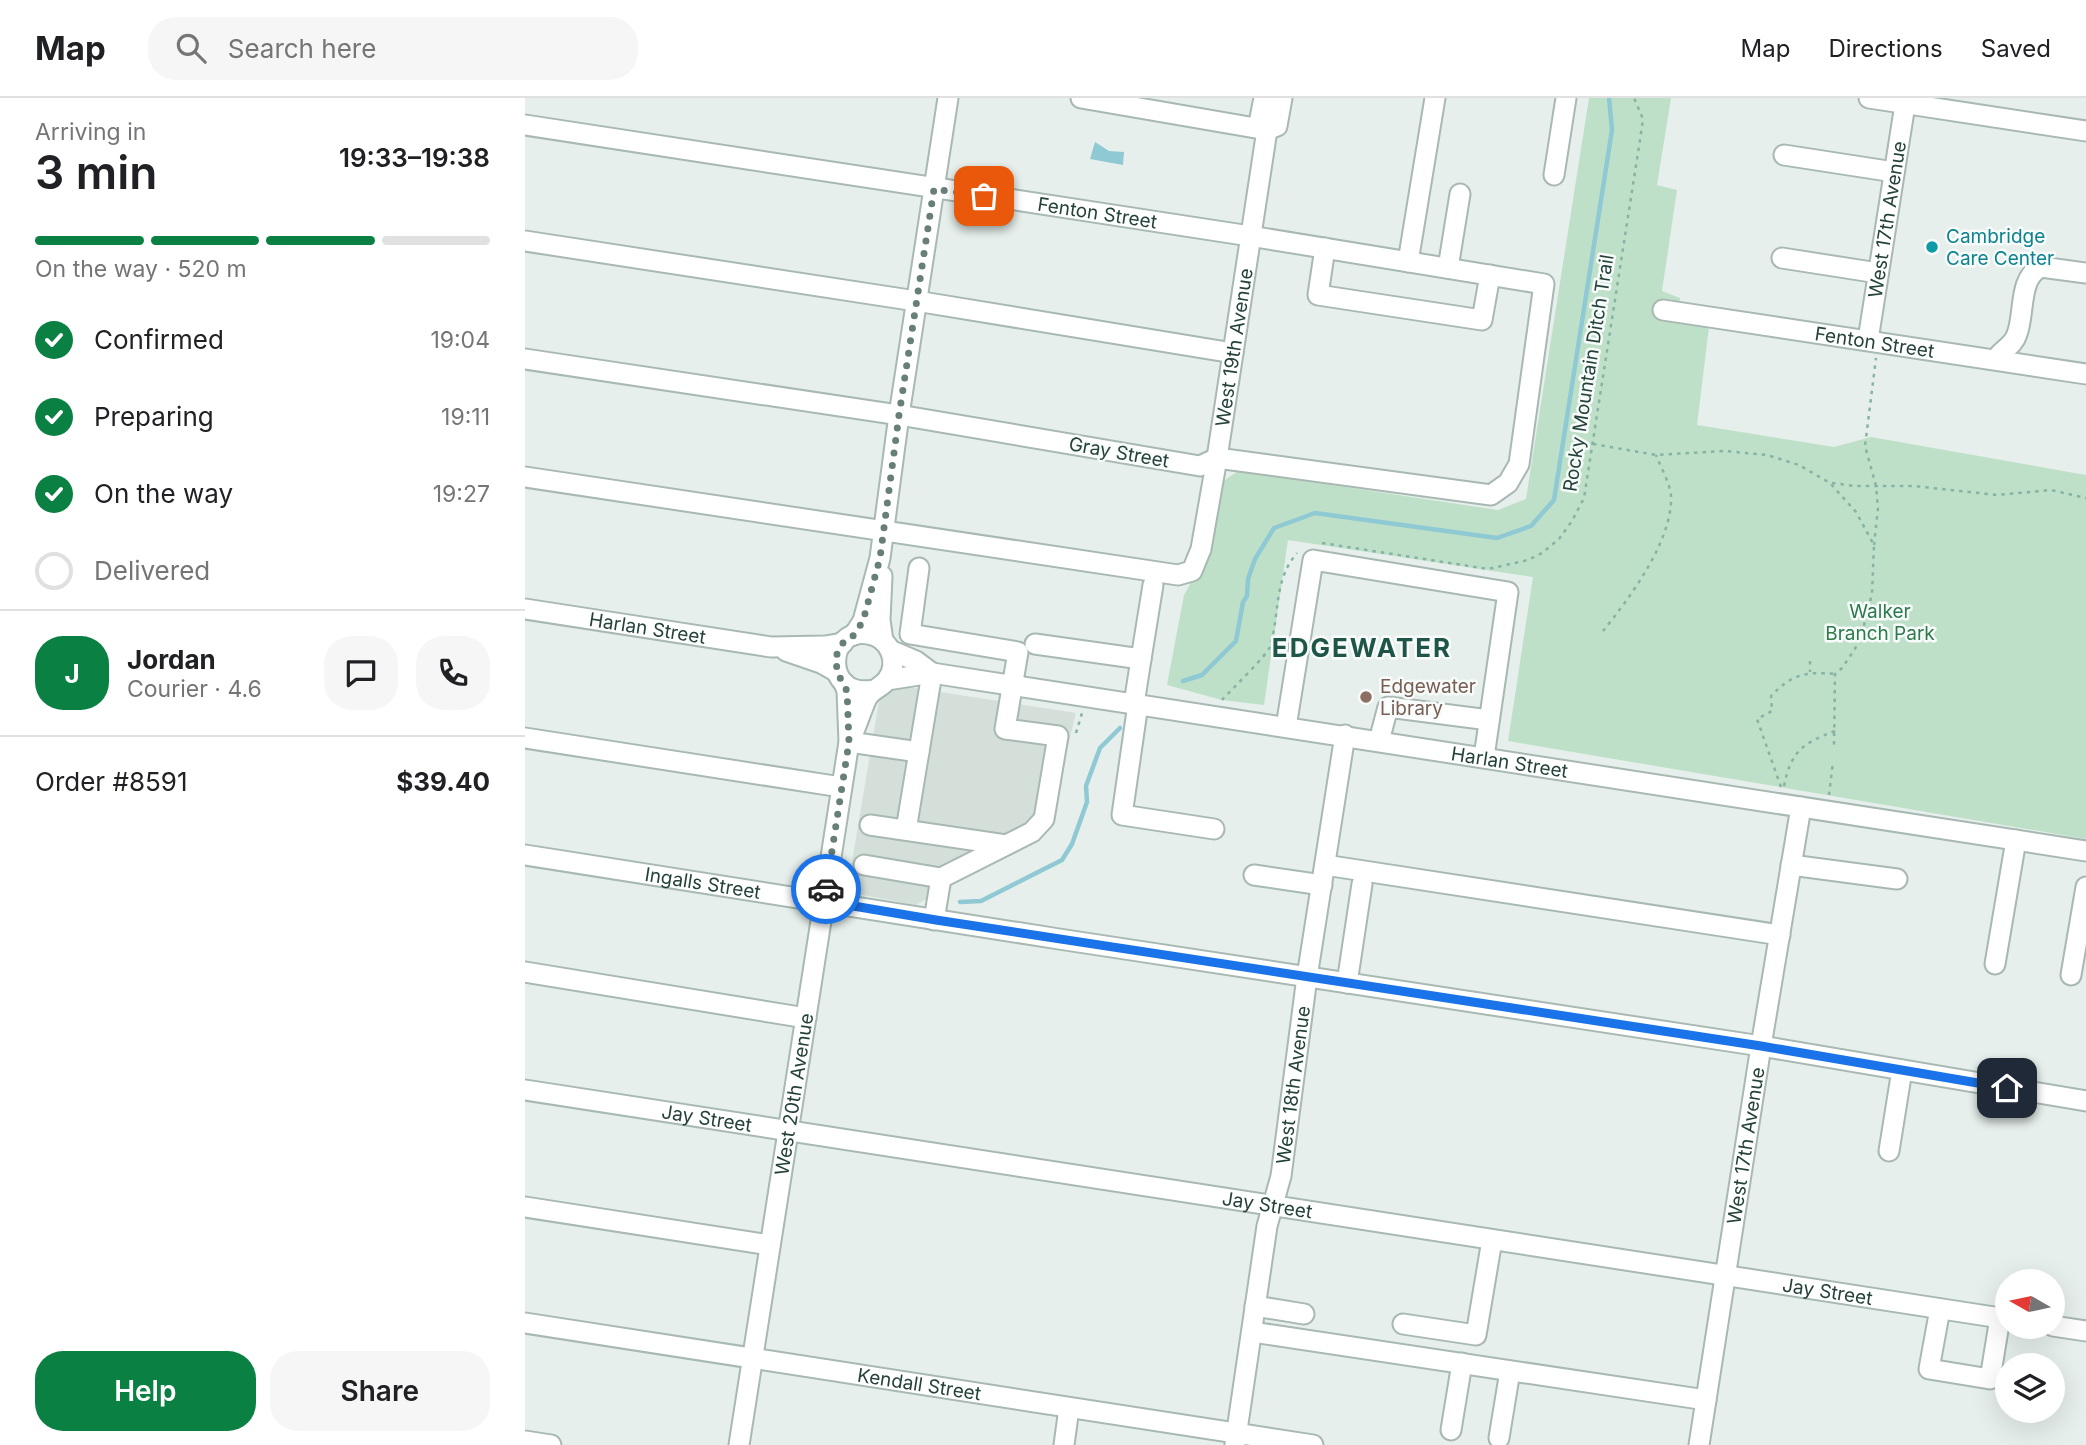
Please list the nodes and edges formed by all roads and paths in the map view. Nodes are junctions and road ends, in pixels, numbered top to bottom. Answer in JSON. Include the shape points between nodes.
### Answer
{"nodes":[{"id":1,"x":948,"y":98,"type":"edge"},
{"id":2,"x":1081,"y":98,"type":"edge"},
{"id":3,"x":1264,"y":98,"type":"edge"},
{"id":4,"x":1282,"y":98,"type":"edge"},
{"id":5,"x":1435,"y":98,"type":"edge"},
{"id":6,"x":1566,"y":98,"type":"edge"},
{"id":7,"x":1634,"y":98,"type":"edge"},
{"id":8,"x":1869,"y":98,"type":"edge"},
{"id":9,"x":1905,"y":101,"type":"edge"},
{"id":10,"x":1950,"y":104,"type":"edge"},
{"id":11,"x":525,"y":125,"type":"edge"},
{"id":12,"x":1263,"y":129,"type":"junction"},
{"id":13,"x":2086,"y":131,"type":"edge"},
{"id":14,"x":1784,"y":155,"type":"dead end"},
{"id":15,"x":1894,"y":172,"type":"junction"},
{"id":16,"x":1555,"y":175,"type":"dead end"},
{"id":17,"x":934,"y":189,"type":"junction"},
{"id":18,"x":1460,"y":194,"type":"dead end"},
{"id":19,"x":1250,"y":236,"type":"junction"},
{"id":20,"x":525,"y":240,"type":"edge"},
{"id":21,"x":1325,"y":248,"type":"junction"},
{"id":22,"x":1781,"y":258,"type":"dead end"},
{"id":23,"x":1408,"y":262,"type":"junction"},
{"id":24,"x":1448,"y":268,"type":"junction"},
{"id":25,"x":1878,"y":273,"type":"junction"},
{"id":26,"x":2086,"y":274,"type":"edge"},
{"id":27,"x":1490,"y":275,"type":"junction"},
{"id":28,"x":1543,"y":284,"type":"joint"},
{"id":29,"x":916,"y":301,"type":"junction"},
{"id":30,"x":1663,"y":310,"type":"dead end"},
{"id":31,"x":1872,"y":348,"type":"junction"},
{"id":32,"x":1233,"y":353,"type":"junction"},
{"id":33,"x":525,"y":359,"type":"edge"},
{"id":34,"x":1996,"y":359,"type":"junction"},
{"id":35,"x":2086,"y":374,"type":"edge"},
{"id":36,"x":899,"y":415,"type":"junction"},
{"id":37,"x":1593,"y":444,"type":"junction"},
{"id":38,"x":1656,"y":455,"type":"junction"},
{"id":39,"x":1217,"y":458,"type":"junction"},
{"id":40,"x":525,"y":477,"type":"edge"},
{"id":41,"x":1830,"y":482,"type":"junction"},
{"id":42,"x":1876,"y":485,"type":"junction"},
{"id":43,"x":2086,"y":498,"type":"edge"},
{"id":44,"x":884,"y":531,"type":"junction"},
{"id":45,"x":1874,"y":545,"type":"junction"},
{"id":46,"x":1312,"y":546,"type":"dead end"},
{"id":47,"x":1300,"y":549,"type":"dead end"},
{"id":48,"x":880,"y":558,"type":"junction"},
{"id":49,"x":919,"y":568,"type":"dead end"},
{"id":50,"x":1153,"y":586,"type":"dead end"},
{"id":51,"x":525,"y":609,"type":"edge"},
{"id":52,"x":1603,"y":631,"type":"dead end"},
{"id":53,"x":848,"y":639,"type":"junction"},
{"id":54,"x":1035,"y":644,"type":"dead end"},
{"id":55,"x":886,"y":645,"type":"junction"},
{"id":56,"x":771,"y":647,"type":"junction"},
{"id":57,"x":1141,"y":659,"type":"junction"},
{"id":58,"x":1810,"y":661,"type":"dead end"},
{"id":59,"x":1810,"y":672,"type":"junction"},
{"id":60,"x":932,"y":673,"type":"junction"},
{"id":61,"x":1835,"y":674,"type":"junction"},
{"id":62,"x":841,"y":678,"type":"junction"},
{"id":63,"x":880,"y":685,"type":"junction"},
{"id":64,"x":1012,"y":685,"type":"junction"},
{"id":65,"x":1222,"y":700,"type":"dead end"},
{"id":66,"x":1136,"y":704,"type":"junction"},
{"id":67,"x":1489,"y":720,"type":"junction"},
{"id":68,"x":1286,"y":727,"type":"junction"},
{"id":69,"x":1835,"y":731,"type":"junction"},
{"id":70,"x":1345,"y":736,"type":"junction"},
{"id":71,"x":525,"y":738,"type":"edge"},
{"id":72,"x":1379,"y":741,"type":"junction"},
{"id":73,"x":849,"y":742,"type":"junction"},
{"id":74,"x":1834,"y":745,"type":"dead end"},
{"id":75,"x":919,"y":752,"type":"junction"},
{"id":76,"x":1484,"y":757,"type":"junction"},
{"id":77,"x":1833,"y":762,"type":"dead end"},
{"id":78,"x":842,"y":787,"type":"junction"},
{"id":79,"x":1828,"y":798,"type":"dead end"},
{"id":80,"x":1801,"y":807,"type":"junction"},
{"id":81,"x":870,"y":825,"type":"dead end"},
{"id":82,"x":1214,"y":829,"type":"dead end"},
{"id":83,"x":906,"y":830,"type":"junction"},
{"id":84,"x":2016,"y":840,"type":"junction"},
{"id":85,"x":1006,"y":845,"type":"junction"},
{"id":86,"x":2086,"y":851,"type":"edge"},
{"id":87,"x":525,"y":855,"type":"edge"},
{"id":88,"x":864,"y":865,"type":"dead end"},
{"id":89,"x":1325,"y":865,"type":"junction"},
{"id":90,"x":1791,"y":865,"type":"junction"},
{"id":91,"x":1254,"y":875,"type":"dead end"},
{"id":92,"x":941,"y":878,"type":"junction"},
{"id":93,"x":1897,"y":879,"type":"dead end"},
{"id":94,"x":1362,"y":884,"type":"dead end"},
{"id":95,"x":1322,"y":885,"type":"junction"},
{"id":96,"x":2086,"y":887,"type":"edge"},
{"id":97,"x":824,"y":901,"type":"junction"},
{"id":98,"x":934,"y":920,"type":"junction"},
{"id":99,"x":1780,"y":935,"type":"junction"},
{"id":100,"x":1995,"y":964,"type":"dead end"},
{"id":101,"x":525,"y":972,"type":"edge"},
{"id":102,"x":2071,"y":975,"type":"dead end"},
{"id":103,"x":1307,"y":977,"type":"junction"},
{"id":104,"x":1347,"y":983,"type":"junction"},
{"id":105,"x":806,"y":1018,"type":"junction"},
{"id":106,"x":1761,"y":1046,"type":"junction"},
{"id":107,"x":1902,"y":1070,"type":"junction"},
{"id":108,"x":525,"y":1090,"type":"edge"},
{"id":109,"x":2086,"y":1101,"type":"edge"},
{"id":110,"x":789,"y":1130,"type":"junction"},
{"id":111,"x":1889,"y":1151,"type":"dead end"},
{"id":112,"x":525,"y":1207,"type":"edge"},
{"id":113,"x":1273,"y":1207,"type":"junction"},
{"id":114,"x":1492,"y":1240,"type":"junction"},
{"id":115,"x":770,"y":1245,"type":"junction"},
{"id":116,"x":1726,"y":1276,"type":"junction"},
{"id":117,"x":1255,"y":1306,"type":"junction"},
{"id":118,"x":1940,"y":1309,"type":"junction"},
{"id":119,"x":1304,"y":1314,"type":"dead end"},
{"id":120,"x":1995,"y":1318,"type":"edge"},
{"id":121,"x":525,"y":1323,"type":"edge"},
{"id":122,"x":1403,"y":1324,"type":"dead end"},
{"id":123,"x":2065,"y":1328,"type":"edge"},
{"id":124,"x":2086,"y":1331,"type":"edge"},
{"id":125,"x":1252,"y":1332,"type":"junction"},
{"id":126,"x":1999,"y":1339,"type":"edge"},
{"id":127,"x":752,"y":1359,"type":"junction"},
{"id":128,"x":1462,"y":1363,"type":"junction"},
{"id":129,"x":1510,"y":1371,"type":"junction"},
{"id":130,"x":1706,"y":1400,"type":"junction"},
{"id":131,"x":1069,"y":1408,"type":"junction"},
{"id":132,"x":1451,"y":1430,"type":"dead end"},
{"id":133,"x":1499,"y":1438,"type":"dead end"},
{"id":134,"x":1236,"y":1439,"type":"edge"},
{"id":135,"x":525,"y":1441,"type":"edge"},
{"id":136,"x":551,"y":1445,"type":"edge"},
{"id":137,"x":739,"y":1445,"type":"edge"},
{"id":138,"x":1064,"y":1445,"type":"edge"},
{"id":139,"x":1313,"y":1445,"type":"edge"},
{"id":140,"x":1699,"y":1445,"type":"edge"}],
"edges":[{"from":1,"to":17,"type":"street"},
{"from":2,"to":12,"type":"street"},
{"from":3,"to":12,"type":"street","name":"West 19th Avenue"},
{"from":4,"to":12,"type":"street","via":[[1277,126]]},
{"from":5,"to":23,"type":"street"},
{"from":6,"to":16,"type":"street"},
{"from":7,"to":37,"type":"path","name":"Rocky Mountain Ditch Trail","via":[[1643,119]]},
{"from":8,"to":9,"type":"street"},
{"from":9,"to":10,"type":"street"},
{"from":9,"to":15,"type":"street","name":"West 17th Avenue"},
{"from":10,"to":13,"type":"street"},
{"from":11,"to":17,"type":"street","name":"Fenton Street"},
{"from":12,"to":19,"type":"street","name":"West 19th Avenue"},
{"from":14,"to":15,"type":"street"},
{"from":15,"to":25,"type":"street","name":"West 17th Avenue"},
{"from":17,"to":19,"type":"street","name":"Fenton Street"},
{"from":17,"to":29,"type":"street"},
{"from":18,"to":24,"type":"street"},
{"from":19,"to":21,"type":"street","name":"Fenton Street"},
{"from":19,"to":32,"type":"street","name":"West 19th Avenue"},
{"from":20,"to":29,"type":"street"},
{"from":21,"to":23,"type":"street","name":"Fenton Street"},
{"from":21,"to":27,"type":"street","via":[[1318,295],[1482,320]]},
{"from":22,"to":25,"type":"street"},
{"from":23,"to":24,"type":"street","name":"Fenton Street"},
{"from":24,"to":27,"type":"street","name":"Fenton Street"},
{"from":25,"to":31,"type":"street","name":"West 17th Avenue"},
{"from":26,"to":34,"type":"street","via":[[2036,269],[2027,285],[2017,336]]},
{"from":27,"to":28,"type":"street","name":"Fenton Street"},
{"from":28,"to":39,"type":"street","name":"Gray Street","via":[[1519,464],[1508,483],[1491,495]]},
{"from":29,"to":32,"type":"street"},
{"from":29,"to":36,"type":"street"},
{"from":30,"to":31,"type":"street","name":"Fenton Street"},
{"from":31,"to":34,"type":"street","name":"Fenton Street"},
{"from":31,"to":42,"type":"path","via":[[1865,446]]},
{"from":32,"to":39,"type":"street","name":"West 19th Avenue"},
{"from":33,"to":36,"type":"street","name":"Gray Street"},
{"from":34,"to":35,"type":"street","name":"Fenton Street"},
{"from":36,"to":39,"type":"street","name":"Gray Street","via":[[1200,466]]},
{"from":36,"to":44,"type":"street"},
{"from":37,"to":38,"type":"path"},
{"from":37,"to":46,"type":"path","name":"Rocky Mountain Ditch Trail","via":[[1584,498],[1572,521],[1559,539],[1528,560],[1488,569],[1324,542]]},
{"from":38,"to":41,"type":"path","via":[[1724,451],[1767,455]]},
{"from":38,"to":52,"type":"path","via":[[1671,499],[1659,546],[1641,580]]},
{"from":39,"to":44,"type":"street","name":"West 19th Avenue","via":[[1201,550],[1192,570],[1178,575]]},
{"from":40,"to":44,"type":"street","name":"West 19th Avenue"},
{"from":41,"to":42,"type":"path"},
{"from":41,"to":45,"type":"path","via":[[1856,512]]},
{"from":42,"to":43,"type":"path","via":[[1997,495],[2051,491]]},
{"from":42,"to":45,"type":"path"},
{"from":44,"to":48,"type":"street"},
{"from":45,"to":61,"type":"path","via":[[1872,594],[1864,625],[1855,649]]},
{"from":47,"to":65,"type":"path","via":[[1279,583],[1269,650]]},
{"from":48,"to":53,"type":"street","via":[[863,621]]},
{"from":48,"to":55,"type":"street","via":[[880,620]]},
{"from":49,"to":64,"type":"street","via":[[910,634],[1018,652]]},
{"from":50,"to":57,"type":"street"},
{"from":51,"to":56,"type":"street","name":"Harlan Street"},
{"from":53,"to":55,"type":"street","via":[[869,634]]},
{"from":53,"to":56,"type":"street","name":"Harlan Street","via":[[825,646]]},
{"from":53,"to":62,"type":"street","via":[[836,656]]},
{"from":54,"to":57,"type":"street"},
{"from":55,"to":60,"type":"street","name":"Harlan Street"},
{"from":55,"to":63,"type":"street","via":[[892,668]]},
{"from":56,"to":62,"type":"street","name":"Harlan Street","via":[[821,663]]},
{"from":57,"to":66,"type":"street"},
{"from":58,"to":59,"type":"path"},
{"from":59,"to":61,"type":"path"},
{"from":59,"to":69,"type":"path","via":[[1783,683],[1771,696],[1772,711],[1757,719],[1783,791],[1800,748]]},
{"from":60,"to":63,"type":"street","name":"Harlan Street"},
{"from":60,"to":64,"type":"street","name":"Harlan Street"},
{"from":60,"to":75,"type":"street"},
{"from":61,"to":69,"type":"path"},
{"from":62,"to":63,"type":"street","via":[[857,691]]},
{"from":62,"to":73,"type":"street","name":"West 20th Avenue","via":[[847,691]]},
{"from":63,"to":73,"type":"street","name":"West 20th Avenue"},
{"from":64,"to":66,"type":"street","name":"Harlan Street"},
{"from":64,"to":85,"type":"street","via":[[1005,729],[1058,736],[1044,819],[1032,832]]},
{"from":66,"to":68,"type":"street","name":"Harlan Street"},
{"from":66,"to":82,"type":"street","via":[[1122,816]]},
{"from":67,"to":68,"type":"street","via":[[1508,592],[1313,560]]},
{"from":67,"to":72,"type":"street","via":[[1388,707]]},
{"from":67,"to":76,"type":"street"},
{"from":68,"to":70,"type":"street","name":"Harlan Street"},
{"from":69,"to":74,"type":"path"},
{"from":70,"to":72,"type":"street","name":"Harlan Street"},
{"from":70,"to":89,"type":"street","name":"West 18th Avenue"},
{"from":71,"to":78,"type":"street"},
{"from":72,"to":76,"type":"street","name":"Harlan Street"},
{"from":73,"to":75,"type":"street"},
{"from":73,"to":78,"type":"street","name":"West 20th Avenue"},
{"from":75,"to":83,"type":"street"},
{"from":76,"to":80,"type":"street","name":"Harlan Street"},
{"from":77,"to":79,"type":"path"},
{"from":78,"to":97,"type":"street","name":"West 20th Avenue"},
{"from":80,"to":84,"type":"street","name":"Harlan Street"},
{"from":80,"to":90,"type":"street","name":"West 17th Avenue"},
{"from":81,"to":83,"type":"street"},
{"from":83,"to":85,"type":"street"},
{"from":84,"to":86,"type":"street","name":"Harlan Street"},
{"from":84,"to":100,"type":"street"},
{"from":85,"to":92,"type":"street"},
{"from":87,"to":97,"type":"street","name":"Ingalls Street"},
{"from":88,"to":92,"type":"street"},
{"from":89,"to":95,"type":"street","name":"West 18th Avenue"},
{"from":89,"to":99,"type":"street"},
{"from":90,"to":93,"type":"street"},
{"from":90,"to":99,"type":"street","name":"West 17th Avenue"},
{"from":91,"to":95,"type":"street"},
{"from":92,"to":98,"type":"street"},
{"from":94,"to":104,"type":"street"},
{"from":95,"to":103,"type":"street","name":"West 18th Avenue"},
{"from":96,"to":102,"type":"street"},
{"from":97,"to":98,"type":"street","name":"Ingalls Street"},
{"from":97,"to":105,"type":"street","name":"West 20th Avenue"},
{"from":98,"to":103,"type":"street","name":"Ingalls Street"},
{"from":99,"to":106,"type":"street","name":"West 17th Avenue"},
{"from":101,"to":105,"type":"street"},
{"from":103,"to":104,"type":"street","name":"Ingalls Street"},
{"from":103,"to":113,"type":"street","name":"West 18th Avenue"},
{"from":104,"to":106,"type":"street","name":"Ingalls Street"},
{"from":105,"to":110,"type":"street","name":"West 20th Avenue"},
{"from":106,"to":107,"type":"street","name":"Ingalls Street"},
{"from":106,"to":116,"type":"street","name":"West 17th Avenue"},
{"from":107,"to":109,"type":"street","name":"Ingalls Street"},
{"from":107,"to":111,"type":"street"},
{"from":108,"to":110,"type":"street","name":"Jay Street"},
{"from":110,"to":113,"type":"street","name":"Jay Street"},
{"from":110,"to":115,"type":"street","name":"West 20th Avenue"},
{"from":112,"to":115,"type":"street"},
{"from":113,"to":114,"type":"street","name":"Jay Street"},
{"from":113,"to":117,"type":"street","name":"West 18th Avenue"},
{"from":114,"to":116,"type":"street","name":"Jay Street"},
{"from":114,"to":122,"type":"street","via":[[1476,1335]]},
{"from":115,"to":127,"type":"street","name":"West 20th Avenue"},
{"from":116,"to":118,"type":"street","name":"Jay Street"},
{"from":116,"to":130,"type":"street","name":"West 17th Avenue"},
{"from":117,"to":119,"type":"street"},
{"from":117,"to":125,"type":"street","name":"West 18th Avenue"},
{"from":118,"to":120,"type":"street","name":"Jay Street"},
{"from":118,"to":126,"type":"street","via":[[1929,1369],[1990,1379]]},
{"from":121,"to":127,"type":"street","name":"Kendall Street"},
{"from":123,"to":124,"type":"street"},
{"from":125,"to":128,"type":"street"},
{"from":125,"to":134,"type":"street","name":"West 18th Avenue"},
{"from":127,"to":131,"type":"street","name":"Kendall Street"},
{"from":127,"to":137,"type":"street","name":"West 20th Avenue"},
{"from":128,"to":129,"type":"street"},
{"from":128,"to":132,"type":"street"},
{"from":129,"to":130,"type":"street"},
{"from":129,"to":133,"type":"street"},
{"from":130,"to":140,"type":"street","name":"West 17th Avenue"},
{"from":131,"to":134,"type":"street","name":"Kendall Street"},
{"from":131,"to":138,"type":"street"},
{"from":134,"to":139,"type":"street","name":"Kendall Street"},
{"from":135,"to":136,"type":"street"}]}
